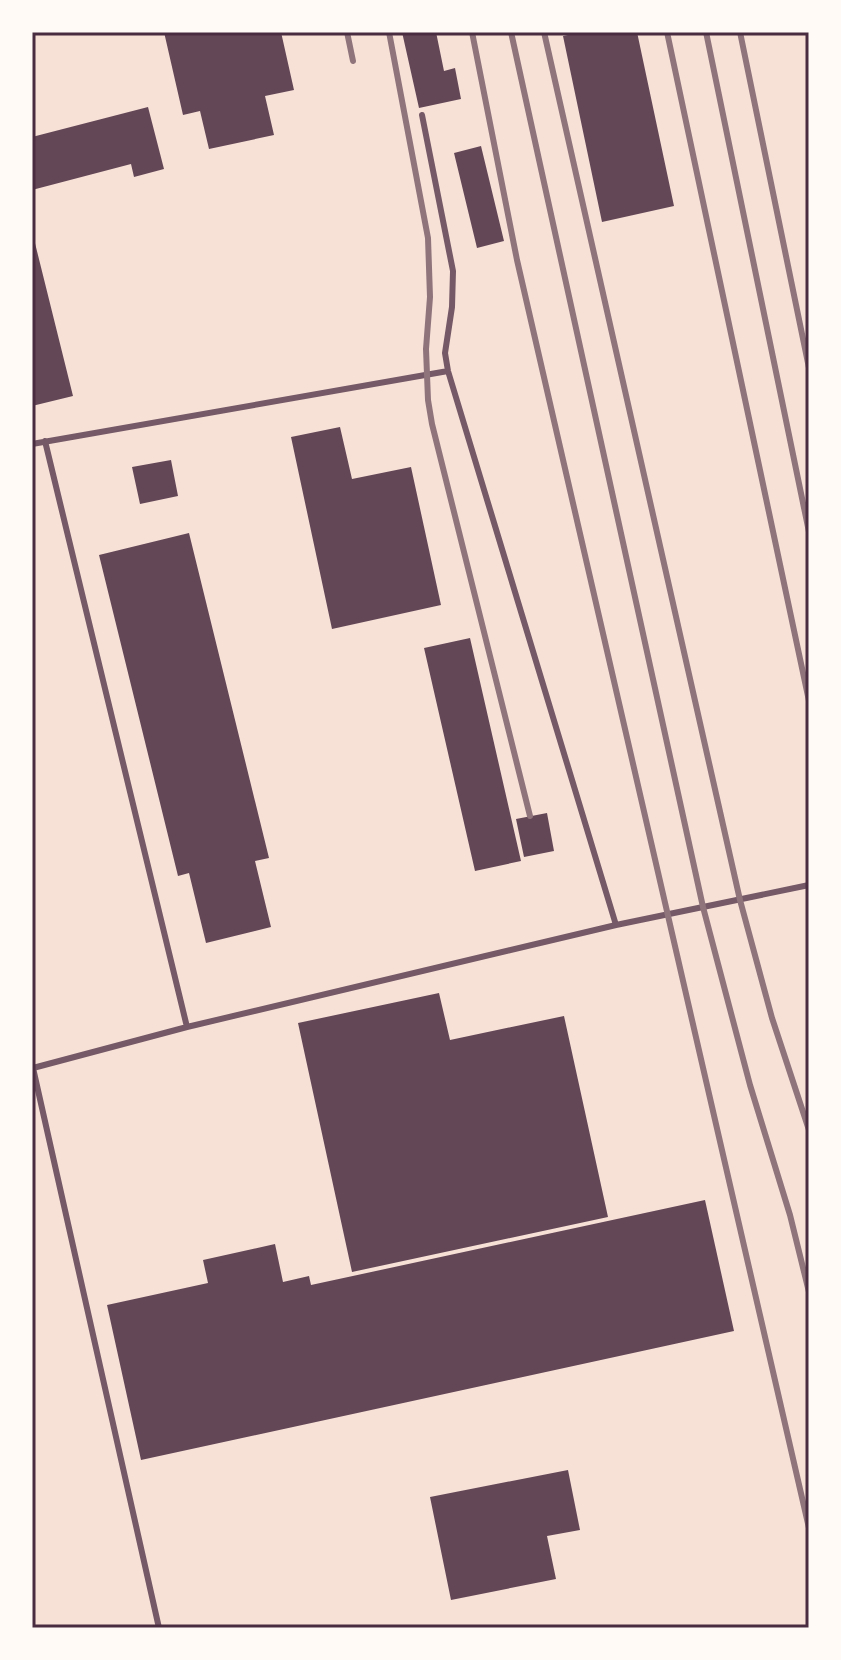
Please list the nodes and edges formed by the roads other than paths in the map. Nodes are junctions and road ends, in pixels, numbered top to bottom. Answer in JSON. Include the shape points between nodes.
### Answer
{"nodes":[{"id":1,"x":422,"y":115,"type":"dead end"},
{"id":2,"x":448,"y":371,"type":"junction"},
{"id":3,"x":45,"y":441,"type":"junction"},
{"id":4,"x":32,"y":444,"type":"edge"},
{"id":5,"x":809,"y":885,"type":"edge"},
{"id":6,"x":616,"y":925,"type":"junction"},
{"id":7,"x":187,"y":1027,"type":"junction"},
{"id":8,"x":159,"y":1628,"type":"edge"}],
"edges":[{"from":1,"to":2,"type":"lane","via":[[453,271]]},
{"from":2,"to":3,"type":"lane"},
{"from":2,"to":6,"type":"lane"},
{"from":3,"to":4,"type":"lane"},
{"from":3,"to":7,"type":"lane"},
{"from":5,"to":6,"type":"lane"},
{"from":6,"to":7,"type":"lane"},
{"from":7,"to":8,"type":"lane","via":[[33,1068]]}]}
